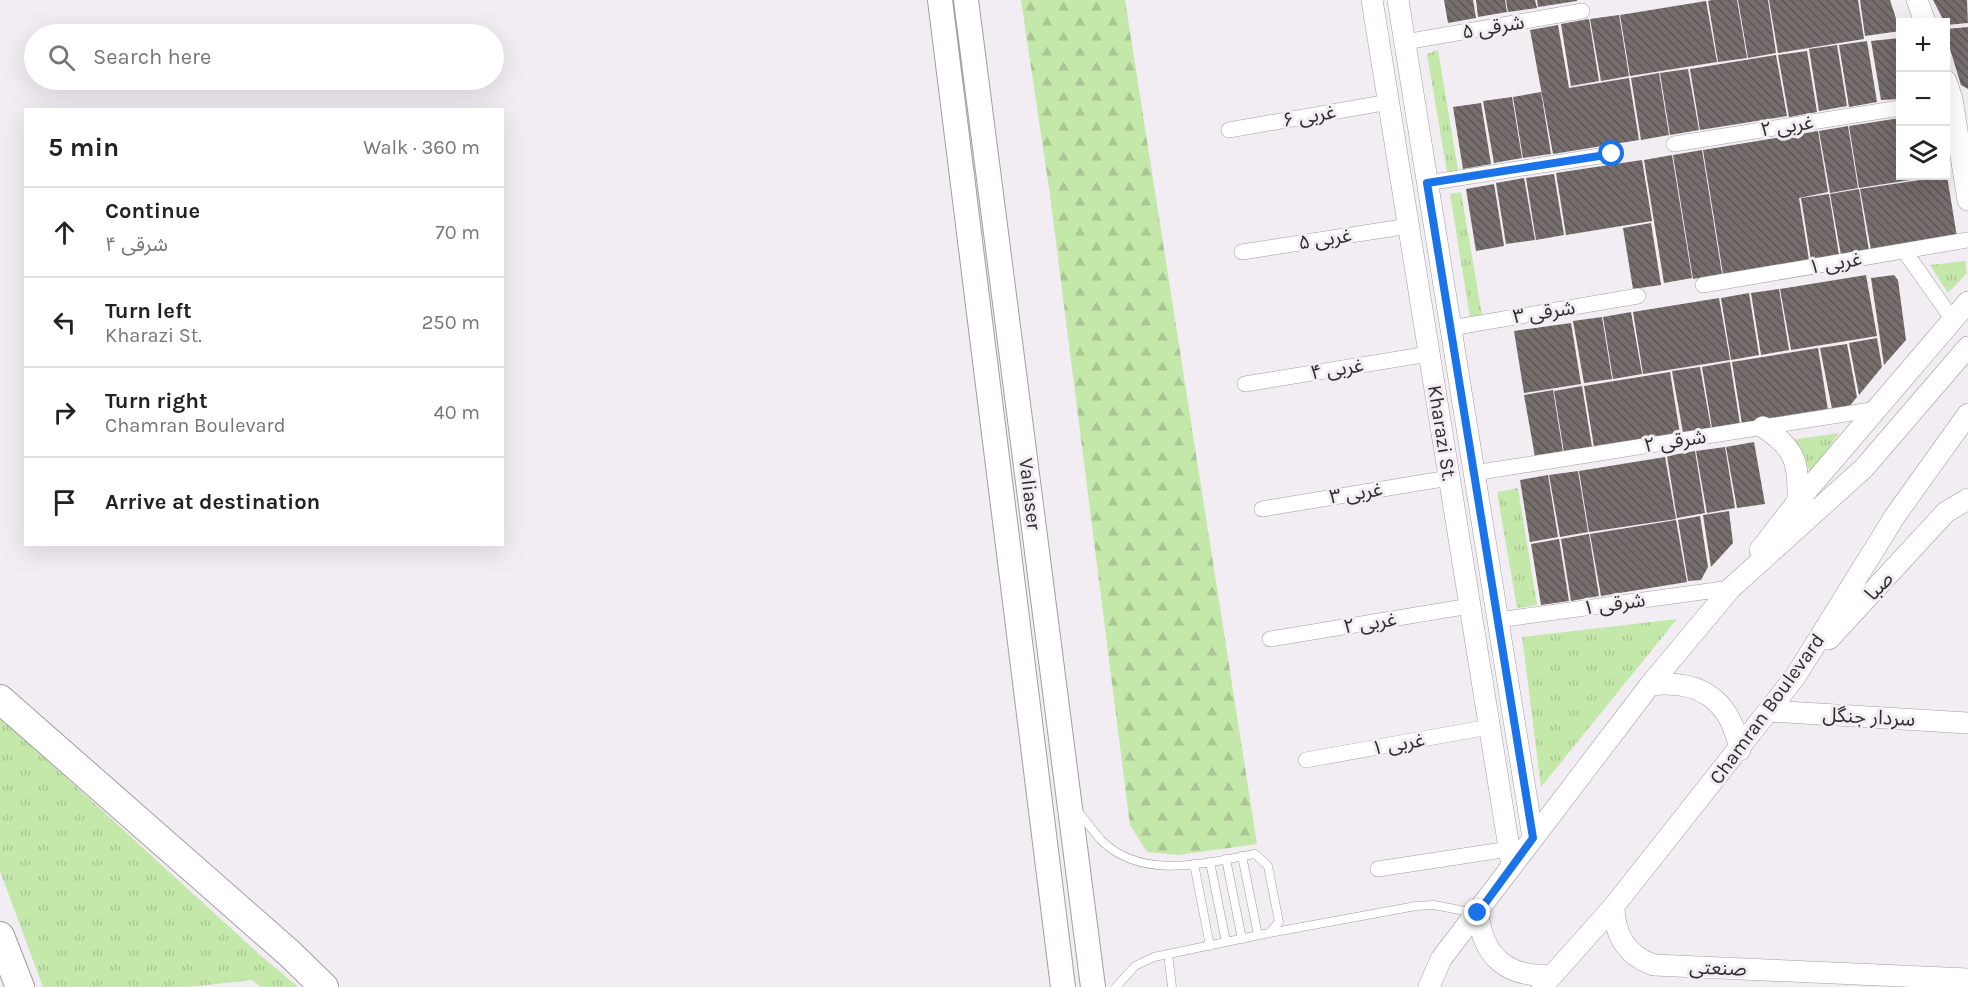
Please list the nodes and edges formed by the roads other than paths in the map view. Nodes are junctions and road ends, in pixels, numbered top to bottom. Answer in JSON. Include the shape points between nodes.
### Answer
{"nodes":[{"id":1,"x":940,"y":0,"type":"edge"},
{"id":2,"x":966,"y":0,"type":"edge"},
{"id":3,"x":1372,"y":0,"type":"edge"},
{"id":4,"x":1398,"y":0,"type":"edge"},
{"id":5,"x":1917,"y":0,"type":"edge"},
{"id":6,"x":1581,"y":11,"type":"dead end"},
{"id":7,"x":1924,"y":18,"type":"edge"},
{"id":8,"x":1405,"y":42,"type":"junction"},
{"id":9,"x":1953,"y":94,"type":"edge"},
{"id":10,"x":1390,"y":108,"type":"junction"},
{"id":11,"x":1896,"y":109,"type":"edge"},
{"id":12,"x":1415,"y":110,"type":"junction"},
{"id":13,"x":1229,"y":130,"type":"dead end"},
{"id":14,"x":1674,"y":144,"type":"dead end"},
{"id":15,"x":1612,"y":154,"type":"dead end"},
{"id":16,"x":1427,"y":183,"type":"junction"},
{"id":17,"x":1968,"y":200,"type":"edge"},
{"id":18,"x":1409,"y":226,"type":"junction"},
{"id":19,"x":1968,"y":240,"type":"edge"},
{"id":20,"x":1242,"y":252,"type":"dead end"},
{"id":21,"x":1905,"y":252,"type":"junction"},
{"id":22,"x":1703,"y":285,"type":"dead end"},
{"id":23,"x":1638,"y":296,"type":"dead end"},
{"id":24,"x":1968,"y":302,"type":"edge"},
{"id":25,"x":1953,"y":320,"type":"junction"},
{"id":26,"x":1450,"y":328,"type":"junction"},
{"id":27,"x":1968,"y":347,"type":"edge"},
{"id":28,"x":1429,"y":354,"type":"junction"},
{"id":29,"x":1245,"y":384,"type":"dead end"},
{"id":30,"x":1877,"y":409,"type":"junction"},
{"id":31,"x":1968,"y":416,"type":"edge"},
{"id":32,"x":1763,"y":427,"type":"junction"},
{"id":33,"x":1474,"y":473,"type":"junction"},
{"id":34,"x":1449,"y":478,"type":"junction"},
{"id":35,"x":1968,"y":499,"type":"edge"},
{"id":36,"x":1798,"y":501,"type":"junction"},
{"id":37,"x":1262,"y":509,"type":"dead end"},
{"id":38,"x":1731,"y":588,"type":"junction"},
{"id":39,"x":1470,"y":606,"type":"junction"},
{"id":40,"x":1498,"y":620,"type":"junction"},
{"id":41,"x":1270,"y":639,"type":"dead end"},
{"id":42,"x":1794,"y":677,"type":"junction"},
{"id":43,"x":1650,"y":685,"type":"junction"},
{"id":44,"x":0,"y":699,"type":"edge"},
{"id":45,"x":1769,"y":711,"type":"junction"},
{"id":46,"x":1968,"y":723,"type":"edge"},
{"id":47,"x":1489,"y":727,"type":"junction"},
{"id":48,"x":1740,"y":750,"type":"junction"},
{"id":49,"x":1306,"y":760,"type":"dead end"},
{"id":50,"x":1069,"y":800,"type":"junction"},
{"id":51,"x":1533,"y":838,"type":"junction"},
{"id":52,"x":1242,"y":856,"type":"junction"},
{"id":53,"x":1510,"y":857,"type":"junction"},
{"id":54,"x":1226,"y":859,"type":"junction"},
{"id":55,"x":1210,"y":862,"type":"junction"},
{"id":56,"x":1194,"y":864,"type":"junction"},
{"id":57,"x":1378,"y":869,"type":"dead end"},
{"id":58,"x":1614,"y":906,"type":"junction"},
{"id":59,"x":1478,"y":913,"type":"junction"},
{"id":60,"x":1269,"y":933,"type":"junction"},
{"id":61,"x":1258,"y":935,"type":"junction"},
{"id":62,"x":0,"y":936,"type":"edge"},
{"id":63,"x":1242,"y":939,"type":"junction"},
{"id":64,"x":1226,"y":942,"type":"junction"},
{"id":65,"x":1210,"y":946,"type":"junction"},
{"id":66,"x":1168,"y":954,"type":"junction"},
{"id":67,"x":1968,"y":979,"type":"edge"},
{"id":68,"x":1547,"y":981,"type":"edge"},
{"id":69,"x":20,"y":987,"type":"edge"},
{"id":70,"x":324,"y":987,"type":"edge"},
{"id":71,"x":1063,"y":987,"type":"edge"},
{"id":72,"x":1093,"y":987,"type":"edge"},
{"id":73,"x":1116,"y":987,"type":"edge"},
{"id":74,"x":1172,"y":987,"type":"edge"},
{"id":75,"x":1429,"y":987,"type":"edge"}],
"edges":[{"from":1,"to":71,"type":"main road","name":"Valiaser"},
{"from":2,"to":50,"type":"main road","name":"Valiaser"},
{"from":3,"to":10,"type":"street","name":"Kharazi St."},
{"from":4,"to":8,"type":"street","name":"Kharazi St."},
{"from":5,"to":7,"type":"street"},
{"from":6,"to":8,"type":"street","name":"۵ شرقی"},
{"from":8,"to":12,"type":"street","name":"Kharazi St."},
{"from":9,"to":17,"type":"street"},
{"from":10,"to":12,"type":"street"},
{"from":10,"to":13,"type":"street","name":"۶ غربی"},
{"from":10,"to":18,"type":"street","name":"Kharazi St."},
{"from":11,"to":14,"type":"street","name":"۲ غربی"},
{"from":12,"to":16,"type":"street","name":"Kharazi St."},
{"from":15,"to":16,"type":"street"},
{"from":16,"to":26,"type":"street","name":"Kharazi St."},
{"from":18,"to":20,"type":"street","name":"۵ غربی"},
{"from":18,"to":28,"type":"street","name":"Kharazi St."},
{"from":19,"to":21,"type":"street","name":"۱ غربی"},
{"from":21,"to":22,"type":"street","name":"۱ غربی"},
{"from":21,"to":25,"type":"street"},
{"from":23,"to":26,"type":"street","name":"۳ شرقی"},
{"from":24,"to":25,"type":"street"},
{"from":25,"to":30,"type":"street"},
{"from":26,"to":33,"type":"street","name":"Kharazi St."},
{"from":27,"to":38,"type":"street","via":[[1864,468]]},
{"from":28,"to":29,"type":"street","name":"۴ غربی"},
{"from":28,"to":34,"type":"street","name":"Kharazi St."},
{"from":30,"to":32,"type":"street","name":"۲ شرقی"},
{"from":30,"to":36,"type":"street"},
{"from":31,"to":42,"type":"street","name":"Chamran Boulevard","via":[[1895,516]]},
{"from":32,"to":33,"type":"street","name":"۲ شرقی"},
{"from":32,"to":36,"type":"street","via":[[1780,438],[1798,466]]},
{"from":33,"to":40,"type":"street","name":"Kharazi St."},
{"from":34,"to":37,"type":"street","name":"۳ غربی"},
{"from":34,"to":39,"type":"street","name":"Kharazi St."},
{"from":35,"to":42,"type":"street","name":"صبا","via":[[1946,512]]},
{"from":36,"to":38,"type":"street"},
{"from":38,"to":40,"type":"street","name":"۱ شرقی"},
{"from":38,"to":43,"type":"street"},
{"from":39,"to":41,"type":"street","name":"۲ غربی"},
{"from":39,"to":47,"type":"street","name":"Kharazi St."},
{"from":40,"to":51,"type":"street","name":"Kharazi St."},
{"from":42,"to":45,"type":"street","name":"Chamran Boulevard"},
{"from":43,"to":48,"type":"street","via":[[1671,682],[1692,686],[1711,696],[1731,720]]},
{"from":43,"to":51,"type":"street"},
{"from":44,"to":70,"type":"highway"},
{"from":45,"to":46,"type":"street","name":"سردار جنگل"},
{"from":45,"to":48,"type":"street","name":"Chamran Boulevard"},
{"from":47,"to":49,"type":"street","name":"۱ غربی"},
{"from":47,"to":53,"type":"street","name":"Kharazi St."},
{"from":48,"to":58,"type":"street","name":"Chamran Boulevard"},
{"from":50,"to":56,"type":"lane","via":[[1102,841],[1127,856],[1151,866]]},
{"from":50,"to":72,"type":"main road","name":"Valiaser"},
{"from":51,"to":53,"type":"street"},
{"from":52,"to":54,"type":"lane"},
{"from":52,"to":60,"type":"lane","via":[[1255,854],[1268,866],[1279,922]]},
{"from":52,"to":61,"type":"lane"},
{"from":53,"to":57,"type":"street"},
{"from":53,"to":59,"type":"street"},
{"from":54,"to":55,"type":"lane"},
{"from":54,"to":63,"type":"lane"},
{"from":55,"to":56,"type":"lane"},
{"from":55,"to":64,"type":"lane"},
{"from":56,"to":65,"type":"lane"},
{"from":58,"to":67,"type":"street","name":"صنعتی","via":[[1614,924],[1631,953],[1654,965]]},
{"from":58,"to":68,"type":"street","name":"Chamran Boulevard"},
{"from":59,"to":60,"type":"lane","via":[[1434,905],[1416,906]]},
{"from":59,"to":68,"type":"street","via":[[1480,931],[1500,962]]},
{"from":59,"to":75,"type":"street","via":[[1441,959]]},
{"from":60,"to":61,"type":"lane"},
{"from":61,"to":63,"type":"lane"},
{"from":62,"to":69,"type":"highway"},
{"from":63,"to":64,"type":"lane"},
{"from":64,"to":65,"type":"lane"},
{"from":65,"to":66,"type":"lane"},
{"from":66,"to":73,"type":"lane","via":[[1134,966]]},
{"from":66,"to":74,"type":"lane"}]}
